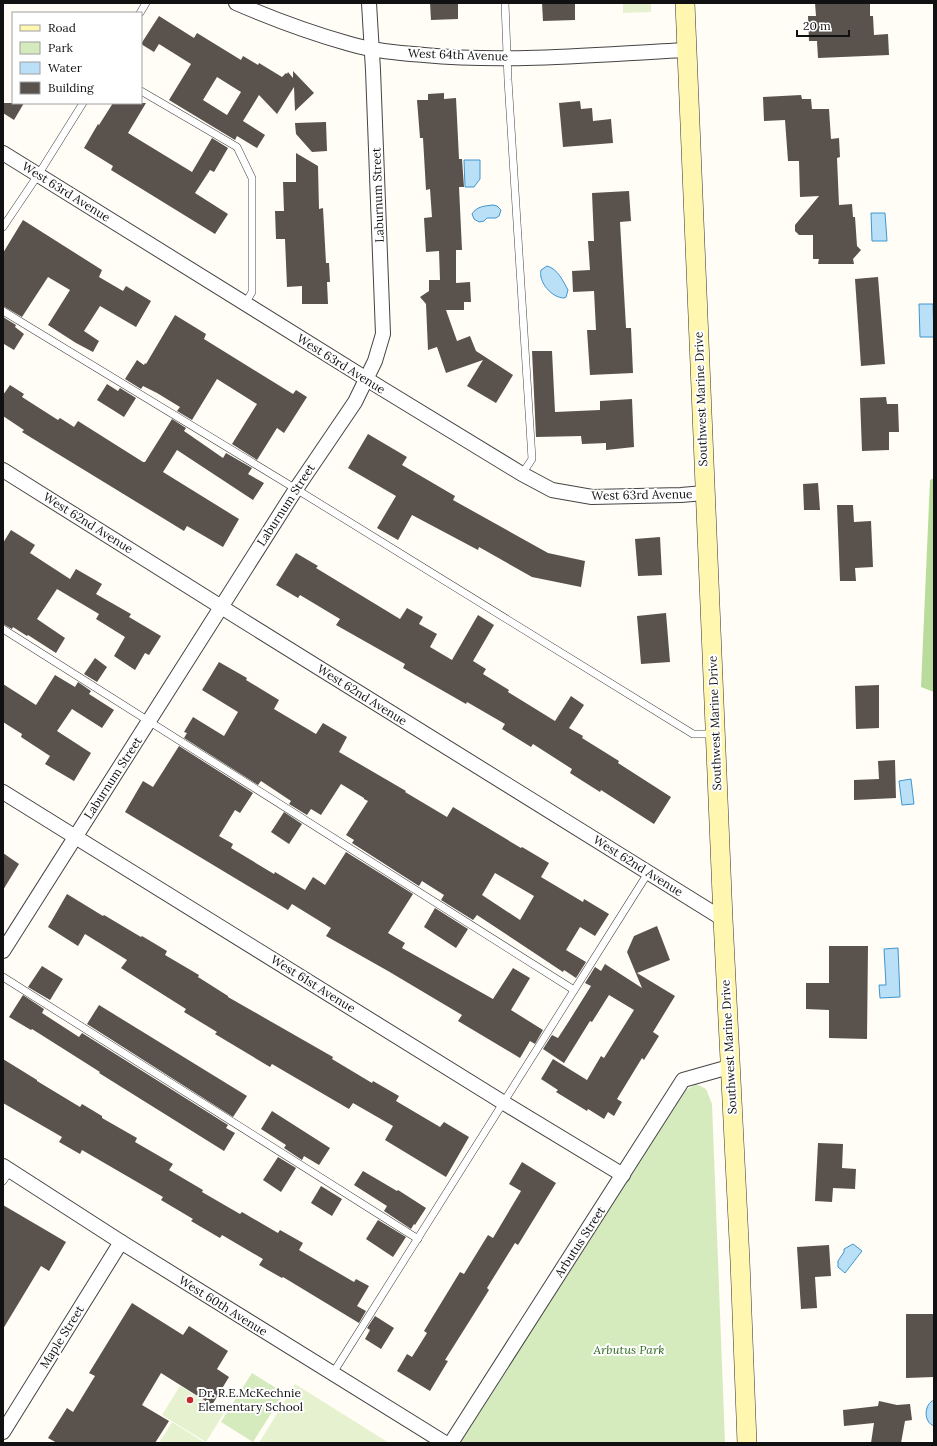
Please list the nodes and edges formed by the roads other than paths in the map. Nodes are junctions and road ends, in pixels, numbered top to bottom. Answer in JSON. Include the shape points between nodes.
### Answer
{"nodes":[{"id":1,"x":146,"y":3,"type":"edge"},
{"id":2,"x":236,"y":3,"type":"edge"},
{"id":3,"x":369,"y":3,"type":"edge"},
{"id":4,"x":505,"y":3,"type":"edge"},
{"id":5,"x":685,"y":3,"type":"edge"},
{"id":6,"x":141,"y":12,"type":"edge"},
{"id":7,"x":372,"y":48,"type":"junction"},
{"id":8,"x":687,"y":50,"type":"junction"},
{"id":9,"x":507,"y":58,"type":"junction"},
{"id":10,"x":142,"y":92,"type":"edge"},
{"id":11,"x":82,"y":104,"type":"edge"},
{"id":12,"x":3,"y":153,"type":"edge"},
{"id":13,"x":38,"y":175,"type":"junction"},
{"id":14,"x":3,"y":227,"type":"edge"},
{"id":15,"x":245,"y":304,"type":"junction"},
{"id":16,"x":3,"y":311,"type":"edge"},
{"id":17,"x":366,"y":379,"type":"junction"},
{"id":18,"x":3,"y":470,"type":"edge"},
{"id":19,"x":522,"y":474,"type":"junction"},
{"id":20,"x":296,"y":489,"type":"junction"},
{"id":21,"x":704,"y":493,"type":"junction"},
{"id":22,"x":221,"y":607,"type":"junction"},
{"id":23,"x":3,"y":629,"type":"edge"},
{"id":24,"x":149,"y":722,"type":"junction"},
{"id":25,"x":716,"y":734,"type":"junction"},
{"id":26,"x":3,"y":792,"type":"edge"},
{"id":27,"x":75,"y":837,"type":"junction"},
{"id":28,"x":648,"y":873,"type":"junction"},
{"id":29,"x":723,"y":919,"type":"junction"},
{"id":30,"x":3,"y":951,"type":"edge"},
{"id":31,"x":3,"y":976,"type":"edge"},
{"id":32,"x":574,"y":990,"type":"junction"},
{"id":33,"x":729,"y":1067,"type":"junction"},
{"id":34,"x":504,"y":1103,"type":"junction"},
{"id":35,"x":5,"y":1173,"type":"edge"},
{"id":36,"x":623,"y":1175,"type":"junction"},
{"id":37,"x":418,"y":1239,"type":"junction"},
{"id":38,"x":121,"y":1242,"type":"junction"},
{"id":39,"x":333,"y":1373,"type":"junction"},
{"id":40,"x":3,"y":1432,"type":"edge"},
{"id":41,"x":445,"y":1443,"type":"edge"},
{"id":42,"x":451,"y":1443,"type":"edge"},
{"id":43,"x":747,"y":1443,"type":"edge"}],
"edges":[{"from":1,"to":6,"type":"lane"},
{"from":2,"to":7,"type":"street","name":"West 64th Avenue","via":[[302,30],[351,45]]},
{"from":3,"to":7,"type":"street","name":"Laburnum Street"},
{"from":4,"to":9,"type":"lane"},
{"from":5,"to":8,"type":"main road","name":"Southwest Marine Drive"},
{"from":7,"to":9,"type":"street","name":"West 64th Avenue","via":[[452,58]]},
{"from":7,"to":17,"type":"street","name":"Laburnum Street","via":[[383,334]]},
{"from":8,"to":9,"type":"street","name":"West 64th Avenue"},
{"from":8,"to":21,"type":"main road","name":"Southwest Marine Drive"},
{"from":9,"to":19,"type":"lane","via":[[532,459]]},
{"from":10,"to":15,"type":"lane","via":[[237,147],[252,178],[252,292]]},
{"from":11,"to":13,"type":"lane"},
{"from":12,"to":13,"type":"street","name":"West 63rd Avenue"},
{"from":13,"to":14,"type":"lane"},
{"from":13,"to":15,"type":"street","name":"West 63rd Avenue"},
{"from":15,"to":17,"type":"street","name":"West 63rd Avenue"},
{"from":16,"to":20,"type":"lane"},
{"from":17,"to":19,"type":"street","name":"West 63rd Avenue"},
{"from":17,"to":20,"type":"street","name":"Laburnum Street","via":[[355,402]]},
{"from":18,"to":22,"type":"street","name":"West 62nd Avenue"},
{"from":19,"to":21,"type":"street","name":"West 63rd Avenue","via":[[552,490],[592,497]]},
{"from":20,"to":22,"type":"street","name":"Laburnum Street"},
{"from":20,"to":25,"type":"lane","via":[[693,734]]},
{"from":21,"to":25,"type":"main road","name":"Southwest Marine Drive"},
{"from":22,"to":24,"type":"street","name":"Laburnum Street"},
{"from":22,"to":28,"type":"street","name":"West 62nd Avenue"},
{"from":23,"to":24,"type":"lane"},
{"from":24,"to":27,"type":"street","name":"Laburnum Street"},
{"from":24,"to":32,"type":"lane"},
{"from":25,"to":29,"type":"main road","name":"Southwest Marine Drive"},
{"from":26,"to":27,"type":"street","name":"West 61st Avenue"},
{"from":27,"to":30,"type":"street","name":"Laburnum Street"},
{"from":27,"to":34,"type":"street","name":"West 61st Avenue"},
{"from":28,"to":29,"type":"street","name":"West 62nd Avenue"},
{"from":28,"to":32,"type":"lane"},
{"from":29,"to":33,"type":"main road","name":"Southwest Marine Drive"},
{"from":31,"to":37,"type":"lane"},
{"from":32,"to":34,"type":"lane"},
{"from":33,"to":36,"type":"street","name":"Arbutus Street","via":[[683,1080]]},
{"from":33,"to":43,"type":"main road","name":"Southwest Marine Drive"},
{"from":34,"to":36,"type":"street","name":"West 61st Avenue"},
{"from":34,"to":37,"type":"lane"},
{"from":35,"to":38,"type":"street","name":"West 60th Avenue"},
{"from":36,"to":42,"type":"street","name":"Arbutus Street"},
{"from":37,"to":39,"type":"lane"},
{"from":38,"to":39,"type":"street","name":"West 60th Avenue"},
{"from":38,"to":40,"type":"street","name":"Maple Street"},
{"from":39,"to":41,"type":"street","name":"West 60th Avenue"}]}
